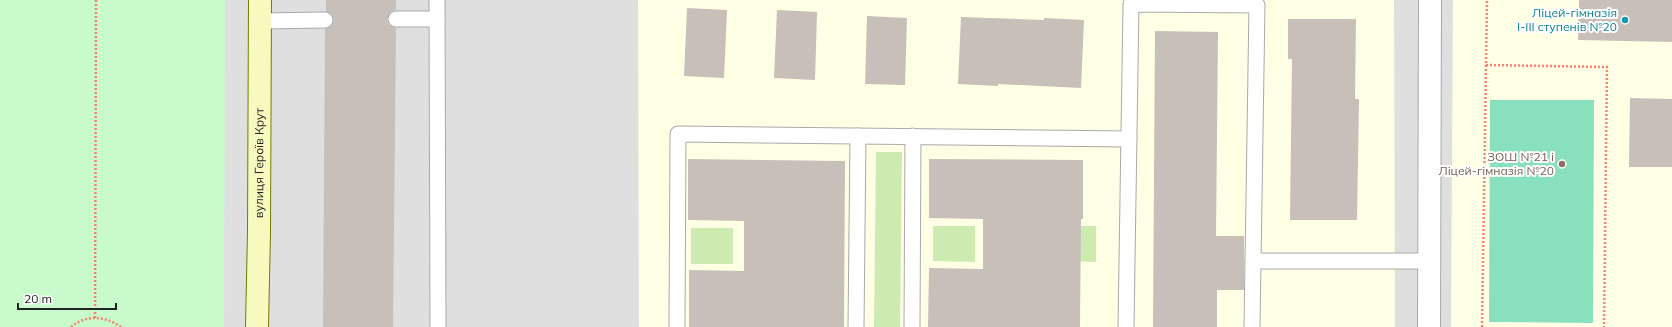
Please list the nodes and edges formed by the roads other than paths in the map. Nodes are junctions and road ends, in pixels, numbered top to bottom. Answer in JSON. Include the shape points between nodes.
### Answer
{"nodes":[{"id":1,"x":437,"y":0,"type":"edge"},
{"id":2,"x":1430,"y":0,"type":"edge"},
{"id":3,"x":260,"y":10,"type":"edge"},
{"id":4,"x":396,"y":19,"type":"dead end"},
{"id":5,"x":437,"y":19,"type":"junction"},
{"id":6,"x":326,"y":20,"type":"dead end"},
{"id":7,"x":858,"y":136,"type":"junction"},
{"id":8,"x":913,"y":136,"type":"junction"},
{"id":9,"x":1129,"y":139,"type":"junction"},
{"id":10,"x":1253,"y":260,"type":"junction"},
{"id":11,"x":1429,"y":261,"type":"junction"},
{"id":12,"x":257,"y":327,"type":"edge"},
{"id":13,"x":438,"y":327,"type":"edge"},
{"id":14,"x":677,"y":327,"type":"edge"},
{"id":15,"x":856,"y":327,"type":"edge"},
{"id":16,"x":912,"y":327,"type":"edge"},
{"id":17,"x":1126,"y":327,"type":"edge"},
{"id":18,"x":1252,"y":327,"type":"edge"},
{"id":19,"x":1428,"y":327,"type":"edge"}],
"edges":[{"from":1,"to":5,"type":"lane"},
{"from":2,"to":11,"type":"street"},
{"from":3,"to":6,"type":"lane"},
{"from":3,"to":12,"type":"street","name":"вулиця Героїв Крут"},
{"from":4,"to":5,"type":"lane"},
{"from":5,"to":13,"type":"lane"},
{"from":7,"to":8,"type":"lane"},
{"from":7,"to":14,"type":"lane","via":[[678,134]]},
{"from":7,"to":15,"type":"lane"},
{"from":8,"to":9,"type":"lane"},
{"from":8,"to":16,"type":"lane"},
{"from":9,"to":10,"type":"lane","via":[[1131,4],[1257,5]]},
{"from":9,"to":17,"type":"lane"},
{"from":10,"to":11,"type":"lane"},
{"from":10,"to":18,"type":"lane"},
{"from":11,"to":19,"type":"street"}]}
